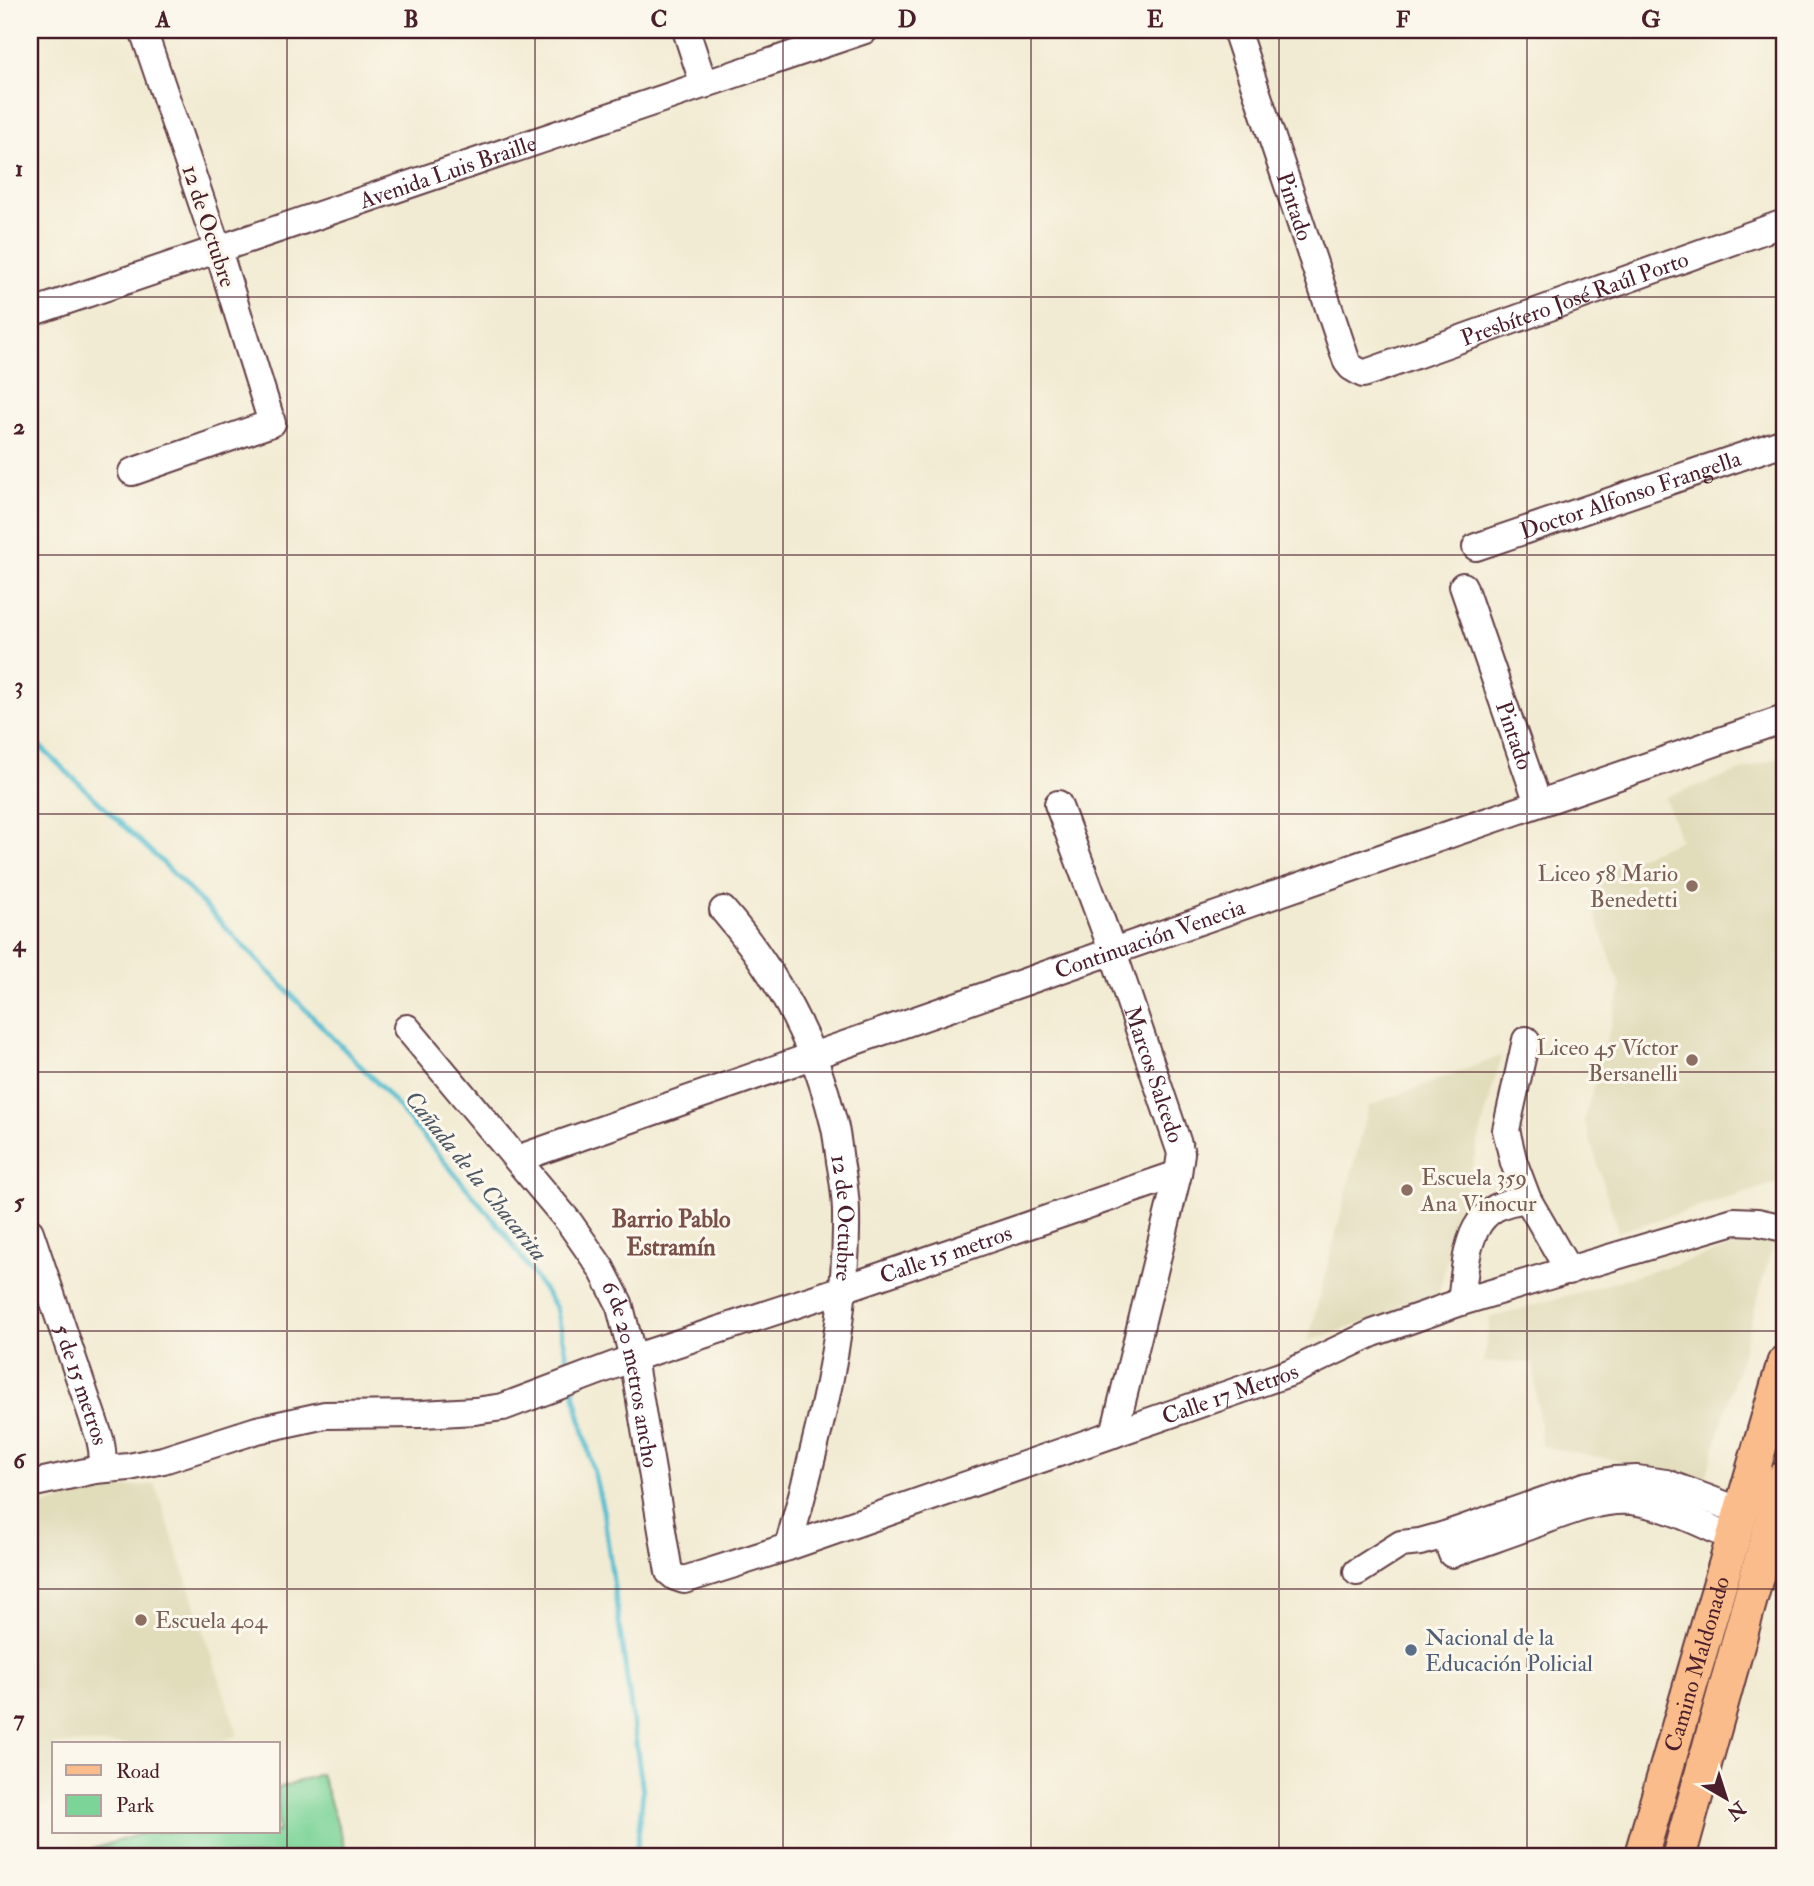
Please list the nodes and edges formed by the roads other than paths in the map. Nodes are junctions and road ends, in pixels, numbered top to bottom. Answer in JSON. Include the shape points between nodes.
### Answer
{"nodes":[{"id":1,"x":143,"y":30,"type":"edge"},
{"id":2,"x":687,"y":30,"type":"edge"},
{"id":3,"x":865,"y":30,"type":"edge"},
{"id":4,"x":1236,"y":30,"type":"edge"},
{"id":5,"x":705,"y":85,"type":"junction"},
{"id":6,"x":1784,"y":223,"type":"edge"},
{"id":7,"x":218,"y":250,"type":"junction"},
{"id":8,"x":30,"y":313,"type":"edge"},
{"id":9,"x":1363,"y":374,"type":"joint"},
{"id":10,"x":1784,"y":442,"type":"edge"},
{"id":11,"x":132,"y":472,"type":"dead end"},
{"id":12,"x":1476,"y":547,"type":"dead end"},
{"id":13,"x":1463,"y":586,"type":"dead end"},
{"id":14,"x":1784,"y":719,"type":"edge"},
{"id":15,"x":1538,"y":803,"type":"junction"},
{"id":16,"x":1058,"y":804,"type":"dead end"},
{"id":17,"x":723,"y":911,"type":"dead end"},
{"id":18,"x":1112,"y":952,"type":"junction"},
{"id":19,"x":407,"y":1028,"type":"dead end"},
{"id":20,"x":1526,"y":1040,"type":"dead end"},
{"id":21,"x":813,"y":1055,"type":"junction"},
{"id":22,"x":517,"y":1158,"type":"junction"},
{"id":23,"x":1178,"y":1174,"type":"junction"},
{"id":24,"x":1528,"y":1200,"type":"junction"},
{"id":25,"x":1784,"y":1228,"type":"edge"},
{"id":26,"x":30,"y":1235,"type":"edge"},
{"id":27,"x":1569,"y":1271,"type":"junction"},
{"id":28,"x":843,"y":1289,"type":"junction"},
{"id":29,"x":1461,"y":1302,"type":"junction"},
{"id":30,"x":634,"y":1358,"type":"junction"},
{"id":31,"x":1784,"y":1363,"type":"edge"},
{"id":32,"x":1114,"y":1434,"type":"junction"},
{"id":33,"x":99,"y":1463,"type":"junction"},
{"id":34,"x":1776,"y":1479,"type":"edge"},
{"id":35,"x":30,"y":1484,"type":"edge"},
{"id":36,"x":1737,"y":1525,"type":"junction"},
{"id":37,"x":788,"y":1547,"type":"junction"},
{"id":38,"x":1357,"y":1572,"type":"dead end"},
{"id":39,"x":675,"y":1577,"type":"joint"},
{"id":40,"x":1641,"y":1856,"type":"edge"},
{"id":41,"x":1679,"y":1856,"type":"edge"}],
"edges":[{"from":1,"to":7,"type":"street","name":"12 de Octubre"},
{"from":2,"to":5,"type":"street"},
{"from":3,"to":5,"type":"street","name":"Avenida Luis Braille"},
{"from":4,"to":9,"type":"street","name":"Pintado","via":[[1347,362]]},
{"from":5,"to":7,"type":"street","name":"Avenida Luis Braille"},
{"from":6,"to":9,"type":"street","name":"Presbítero José Raúl Porto"},
{"from":7,"to":8,"type":"street","name":"Avenida Luis Braille"},
{"from":7,"to":11,"type":"street","name":"12 de Octubre","via":[[272,424]]},
{"from":10,"to":12,"type":"street","name":"Doctor Alfonso Frangella"},
{"from":13,"to":15,"type":"street","name":"Pintado"},
{"from":14,"to":15,"type":"street","name":"Continuación Venecia"},
{"from":15,"to":18,"type":"street","name":"Continuación Venecia"},
{"from":16,"to":18,"type":"street","name":"Marcos Salcedo"},
{"from":17,"to":21,"type":"street","name":"12 de Octubre","via":[[762,962]]},
{"from":18,"to":21,"type":"street","name":"Continuación Venecia"},
{"from":18,"to":23,"type":"street","name":"Marcos Salcedo","via":[[1181,1153]]},
{"from":19,"to":22,"type":"street","name":"6 de 20 metros ancho"},
{"from":20,"to":24,"type":"street","via":[[1506,1130]]},
{"from":21,"to":22,"type":"street","name":"Continuación Venecia"},
{"from":21,"to":28,"type":"street","name":"12 de Octubre","via":[[834,1121],[841,1168],[846,1213]]},
{"from":22,"to":30,"type":"street","name":"6 de 20 metros ancho","via":[[601,1268],[619,1303]]},
{"from":23,"to":28,"type":"street","name":"Calle 15 metros"},
{"from":23,"to":32,"type":"street","name":"Marcos Salcedo"},
{"from":24,"to":27,"type":"street"},
{"from":24,"to":29,"type":"street","via":[[1504,1203],[1480,1219],[1467,1252]]},
{"from":25,"to":27,"type":"street","name":"Calle 17 Metros","via":[[1734,1221]]},
{"from":26,"to":33,"type":"street","name":"5 de 15 metros","via":[[100,1439]]},
{"from":27,"to":29,"type":"street","name":"Calle 17 Metros"},
{"from":28,"to":30,"type":"street","name":"Calle 15 metros"},
{"from":28,"to":37,"type":"street","name":"12 de Octubre","via":[[828,1394]]},
{"from":29,"to":32,"type":"street","name":"Calle 17 Metros","via":[[1373,1333],[1289,1373]]},
{"from":30,"to":33,"type":"street","name":"Calle 15 metros","via":[[503,1407],[325,1415],[257,1430],[163,1461],[129,1466]]},
{"from":30,"to":39,"type":"street","name":"6 de 20 metros ancho","via":[[669,1572]]},
{"from":31,"to":34,"type":"main road","name":"Camino Maldonado"},
{"from":32,"to":37,"type":"street","name":"Calle 17 Metros"},
{"from":33,"to":35,"type":"street","name":"Calle 15 metros"},
{"from":34,"to":36,"type":"main road","name":"Camino Maldonado"},
{"from":34,"to":41,"type":"main road","name":"Camino Maldonado"},
{"from":36,"to":38,"type":"street","via":[[1667,1483],[1614,1480],[1586,1486],[1448,1545],[1401,1544]]},
{"from":36,"to":40,"type":"main road","name":"Camino Maldonado"},
{"from":37,"to":39,"type":"street","name":"Calle 17 Metros","via":[[684,1580]]}]}
